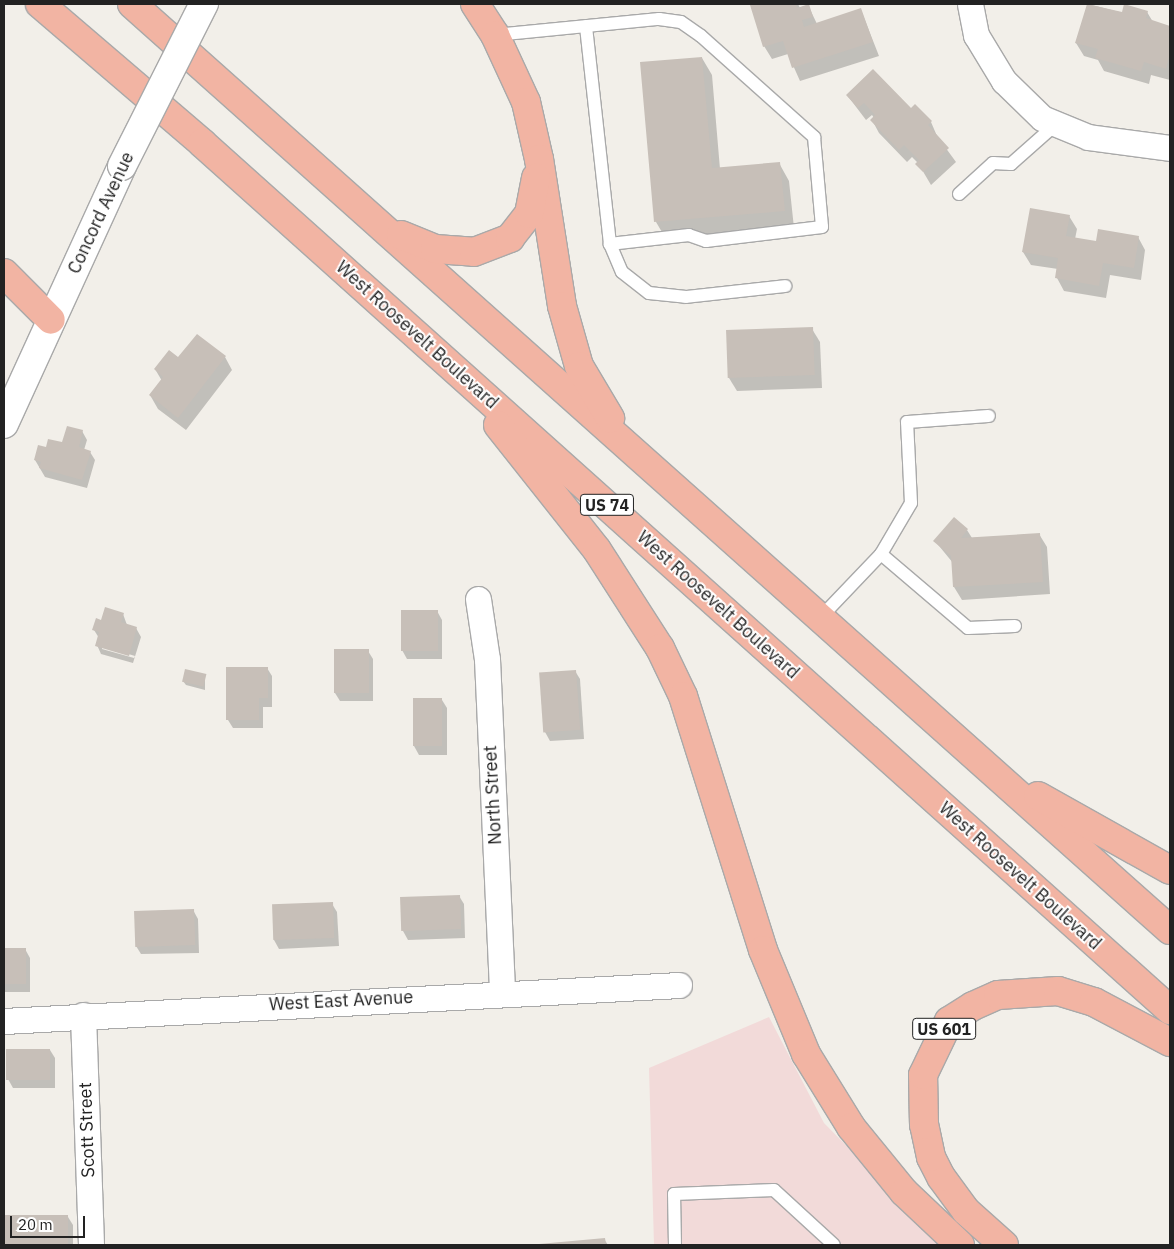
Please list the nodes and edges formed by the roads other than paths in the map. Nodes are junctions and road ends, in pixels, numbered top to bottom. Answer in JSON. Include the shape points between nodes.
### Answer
{"nodes":[{"id":1,"x":40,"y":4,"type":"edge"},
{"id":2,"x":132,"y":4,"type":"edge"},
{"id":3,"x":204,"y":4,"type":"edge"},
{"id":4,"x":475,"y":4,"type":"edge"},
{"id":5,"x":970,"y":4,"type":"edge"},
{"id":6,"x":586,"y":26,"type":"junction"},
{"id":7,"x":495,"y":35,"type":"junction"},
{"id":8,"x":1056,"y":124,"type":"junction"},
{"id":9,"x":1170,"y":148,"type":"edge"},
{"id":10,"x":539,"y":159,"type":"junction"},
{"id":11,"x":959,"y":194,"type":"dead end"},
{"id":12,"x":382,"y":227,"type":"junction"},
{"id":13,"x":610,"y":244,"type":"junction"},
{"id":14,"x":4,"y":274,"type":"edge"},
{"id":15,"x":784,"y":286,"type":"dead end"},
{"id":16,"x":51,"y":320,"type":"junction"},
{"id":17,"x":454,"y":368,"type":"junction"},
{"id":18,"x":989,"y":416,"type":"dead end"},
{"id":19,"x":5,"y":418,"type":"edge"},
{"id":20,"x":624,"y":440,"type":"junction"},
{"id":21,"x":881,"y":554,"type":"junction"},
{"id":22,"x":478,"y":599,"type":"dead end"},
{"id":23,"x":820,"y":618,"type":"junction"},
{"id":24,"x":1015,"y":626,"type":"dead end"},
{"id":25,"x":989,"y":768,"type":"junction"},
{"id":26,"x":1170,"y":870,"type":"edge"},
{"id":27,"x":1170,"y":930,"type":"edge"},
{"id":28,"x":678,"y":986,"type":"dead end"},
{"id":29,"x":502,"y":992,"type":"junction"},
{"id":30,"x":1170,"y":1010,"type":"edge"},
{"id":31,"x":83,"y":1015,"type":"junction"},
{"id":32,"x":4,"y":1020,"type":"edge"},
{"id":33,"x":1170,"y":1042,"type":"edge"},
{"id":34,"x":91,"y":1245,"type":"edge"},
{"id":35,"x":676,"y":1245,"type":"edge"},
{"id":36,"x":834,"y":1245,"type":"edge"},
{"id":37,"x":960,"y":1245,"type":"edge"},
{"id":38,"x":1004,"y":1245,"type":"edge"}],
"edges":[{"from":1,"to":17,"type":"highway","name":"West Roosevelt Boulevard","number":"US 74"},
{"from":2,"to":12,"type":"highway"},
{"from":3,"to":16,"type":"street","name":"Concord Avenue","bridge":true,"via":[[122,166]]},
{"from":4,"to":7,"type":"highway"},
{"from":5,"to":8,"type":"street","via":[[976,35],[1004,81],[1042,118]]},
{"from":6,"to":7,"type":"lane"},
{"from":6,"to":13,"type":"lane"},
{"from":6,"to":13,"type":"lane","via":[[659,19],[681,22],[814,137],[822,227],[706,241],[689,235]]},
{"from":7,"to":10,"type":"highway","via":[[526,102]]},
{"from":8,"to":9,"type":"street","via":[[1088,137]]},
{"from":8,"to":11,"type":"lane","via":[[1010,164],[993,163]]},
{"from":10,"to":12,"type":"highway","via":[[529,214],[510,238],[474,252],[435,249]]},
{"from":10,"to":20,"type":"highway","via":[[562,306],[579,366]]},
{"from":12,"to":20,"type":"highway"},
{"from":13,"to":15,"type":"lane","via":[[622,272],[649,293],[686,297]]},
{"from":14,"to":16,"type":"highway"},
{"from":16,"to":19,"type":"street","name":"Concord Avenue"},
{"from":17,"to":30,"type":"highway","name":"West Roosevelt Boulevard","number":"US 74"},
{"from":17,"to":37,"type":"highway","via":[[597,550],[660,648],[683,696],[763,950],[806,1054],[852,1128],[904,1192]]},
{"from":18,"to":21,"type":"lane","via":[[906,422],[911,503]]},
{"from":20,"to":23,"type":"highway"},
{"from":21,"to":23,"type":"lane"},
{"from":21,"to":24,"type":"lane","via":[[968,628]]},
{"from":22,"to":29,"type":"street","name":"North Street","via":[[487,659]]},
{"from":23,"to":25,"type":"highway"},
{"from":25,"to":26,"type":"highway"},
{"from":25,"to":27,"type":"highway"},
{"from":28,"to":29,"type":"street","name":"West East Avenue"},
{"from":29,"to":31,"type":"street","name":"West East Avenue"},
{"from":31,"to":32,"type":"street","name":"West East Avenue"},
{"from":31,"to":34,"type":"street","name":"Scott Street"},
{"from":33,"to":38,"type":"highway","number":"US 601","via":[[1094,1002],[1058,991],[998,995],[949,1021],[923,1075],[927,1141],[941,1178],[966,1211]]},
{"from":35,"to":36,"type":"lane","via":[[674,1194],[774,1190]]}]}
